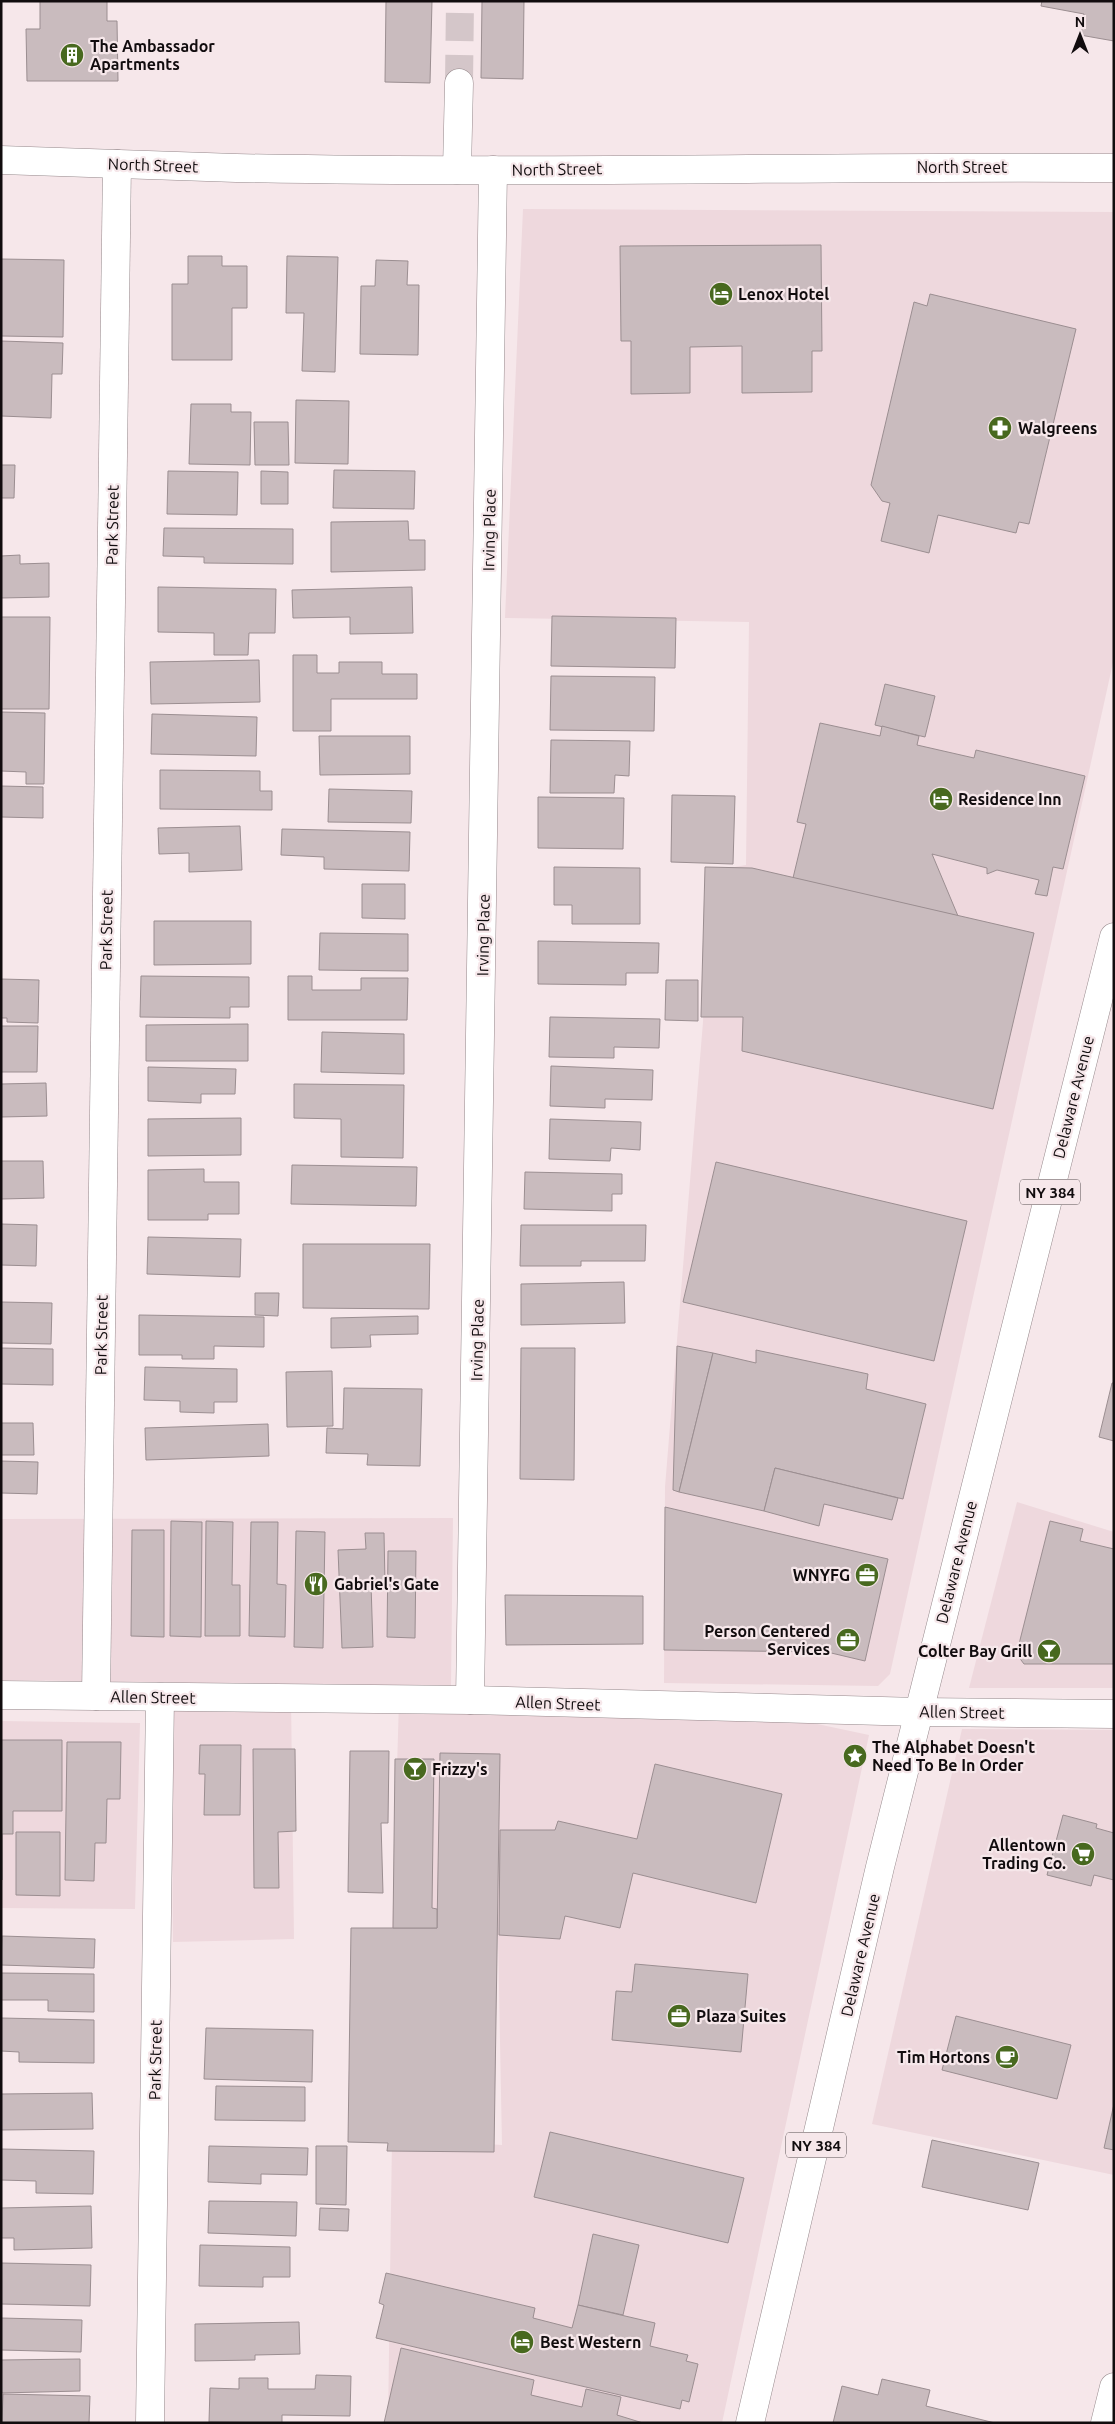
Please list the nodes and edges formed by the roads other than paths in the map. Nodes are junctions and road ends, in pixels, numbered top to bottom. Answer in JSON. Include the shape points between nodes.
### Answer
{"nodes":[{"id":1,"x":459,"y":83,"type":"tunnel mouth"},
{"id":2,"x":1,"y":160,"type":"edge"},
{"id":3,"x":117,"y":164,"type":"junction"},
{"id":4,"x":1114,"y":168,"type":"edge"},
{"id":5,"x":457,"y":170,"type":"junction"},
{"id":6,"x":493,"y":170,"type":"junction"},
{"id":7,"x":1114,"y":936,"type":"edge"},
{"id":8,"x":1,"y":1696,"type":"edge"},
{"id":9,"x":96,"y":1696,"type":"junction"},
{"id":10,"x":160,"y":1697,"type":"junction"},
{"id":11,"x":470,"y":1700,"type":"junction"},
{"id":12,"x":919,"y":1712,"type":"junction"},
{"id":13,"x":1114,"y":1714,"type":"edge"},
{"id":14,"x":1114,"y":2387,"type":"edge"},
{"id":15,"x":150,"y":2423,"type":"edge"},
{"id":16,"x":750,"y":2423,"type":"edge"},
{"id":17,"x":1106,"y":2423,"type":"edge"}],
"edges":[{"from":1,"to":5,"type":"street"},
{"from":2,"to":3,"type":"street","name":"North Street"},
{"from":3,"to":5,"type":"street","name":"North Street"},
{"from":3,"to":9,"type":"street","name":"Park Street"},
{"from":4,"to":6,"type":"street","name":"North Street","via":[[913,166]]},
{"from":5,"to":6,"type":"street","name":"North Street"},
{"from":6,"to":11,"type":"street","name":"Irving Place"},
{"from":7,"to":12,"type":"street","name":"Delaware Avenue","number":"NY 384"},
{"from":8,"to":9,"type":"street","name":"Allen Street"},
{"from":9,"to":10,"type":"street","name":"Allen Street"},
{"from":10,"to":11,"type":"street","name":"Allen Street"},
{"from":10,"to":15,"type":"street","name":"Park Street"},
{"from":11,"to":12,"type":"street","name":"Allen Street"},
{"from":12,"to":13,"type":"street","name":"Allen Street"},
{"from":12,"to":16,"type":"street","name":"Delaware Avenue","number":"NY 384"},
{"from":14,"to":17,"type":"street"}]}
